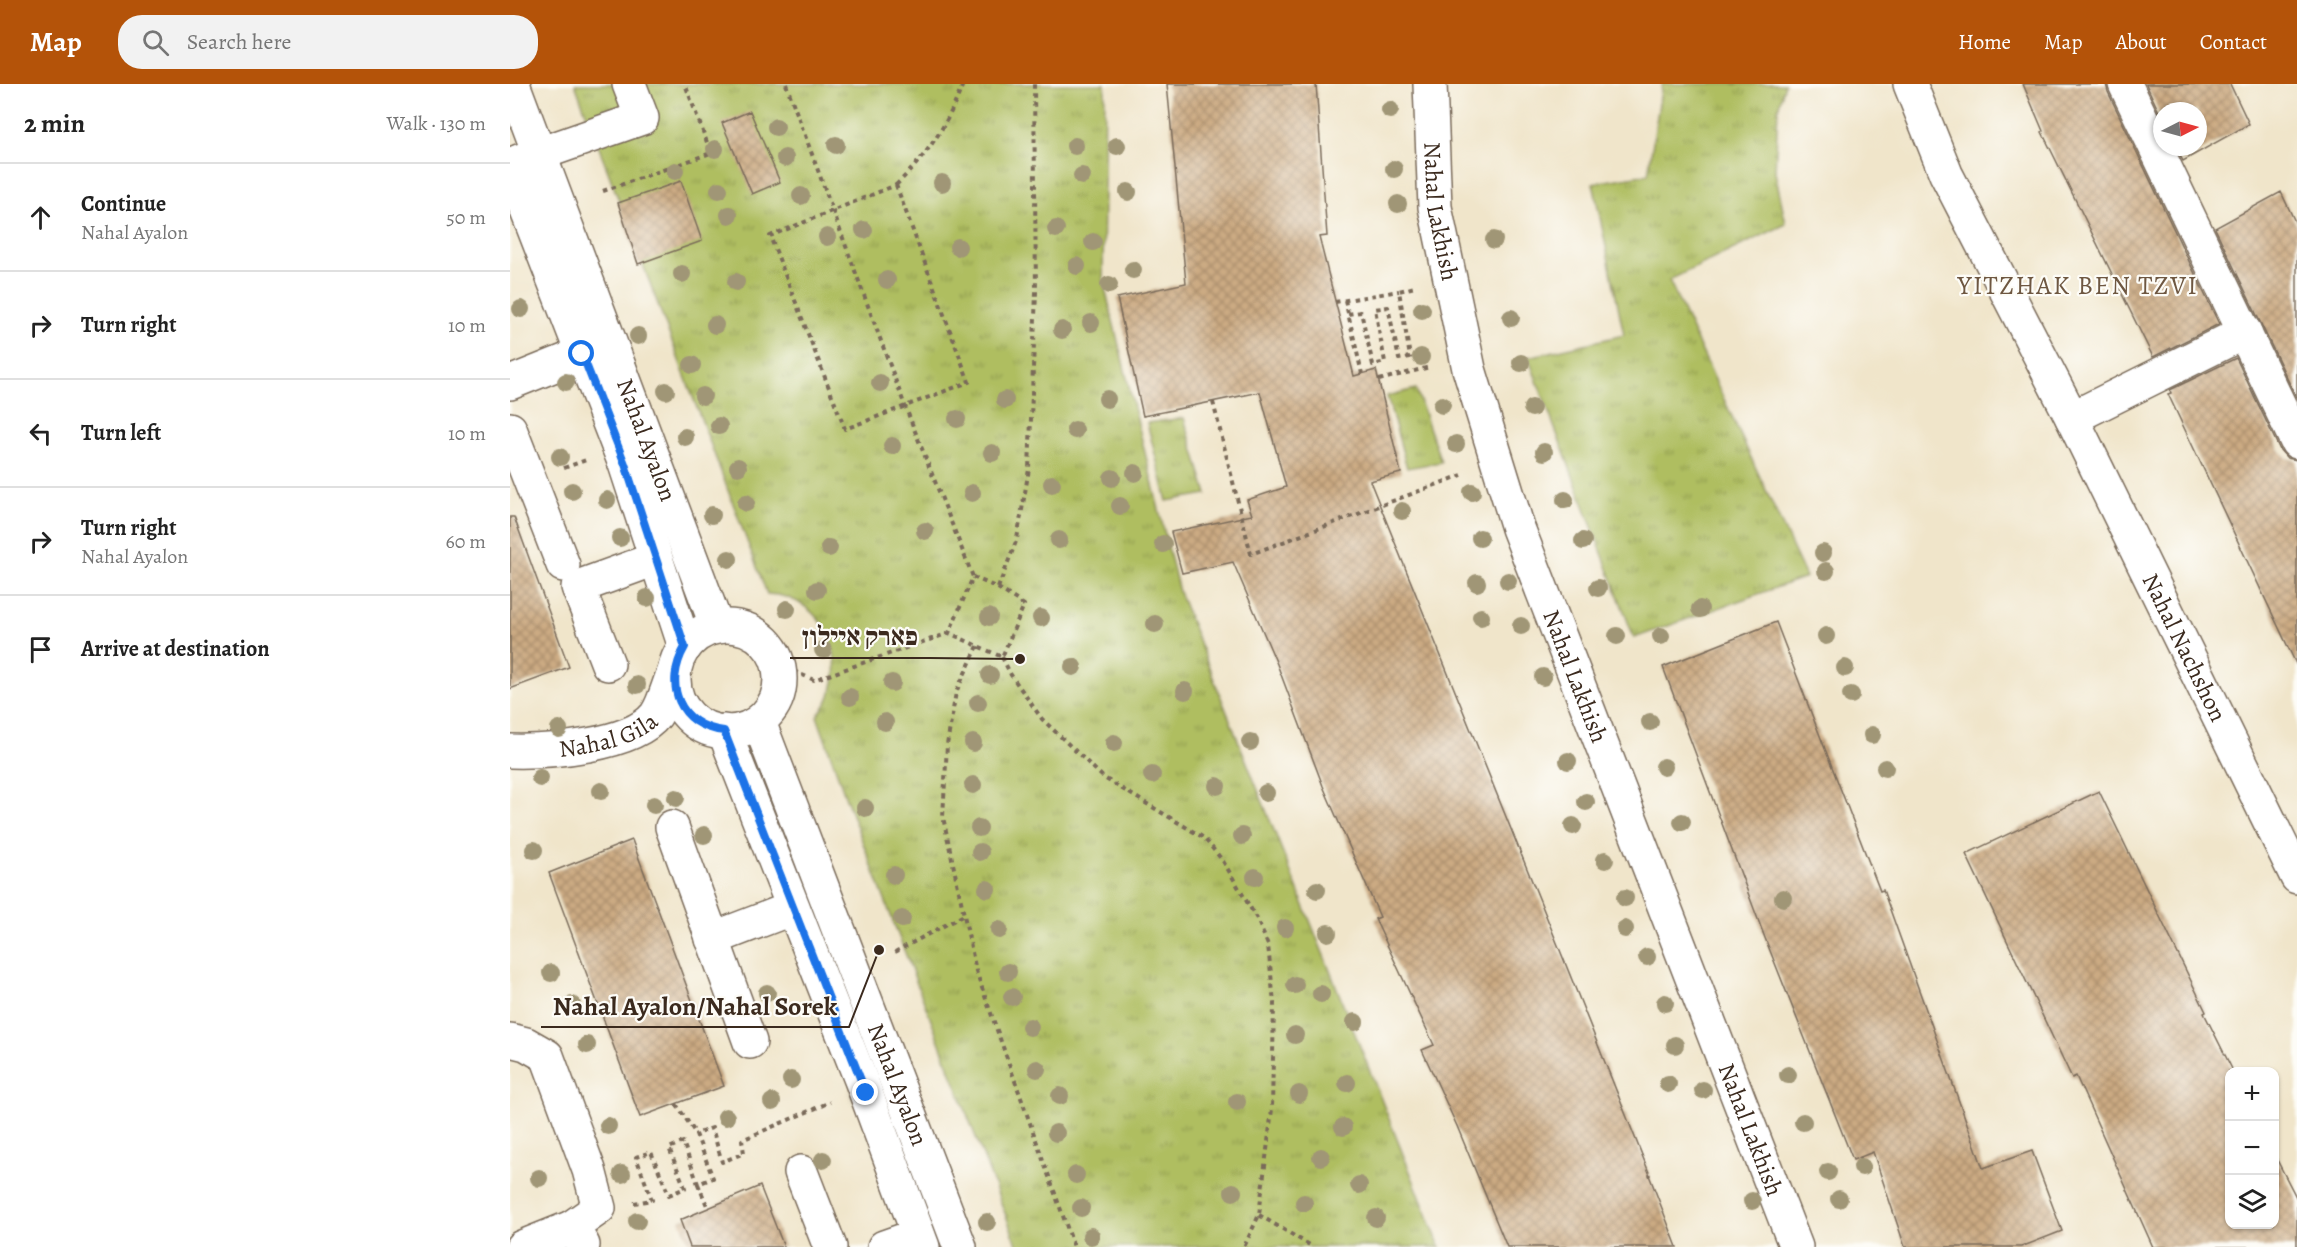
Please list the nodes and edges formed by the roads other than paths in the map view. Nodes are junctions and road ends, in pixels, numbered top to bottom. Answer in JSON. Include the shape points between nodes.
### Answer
{"nodes":[{"id":1,"x":513,"y":84,"type":"edge"},
{"id":2,"x":629,"y":84,"type":"edge"},
{"id":3,"x":1430,"y":84,"type":"edge"},
{"id":4,"x":1910,"y":84,"type":"edge"},
{"id":5,"x":2125,"y":84,"type":"edge"},
{"id":6,"x":528,"y":142,"type":"edge"},
{"id":7,"x":510,"y":166,"type":"edge"},
{"id":8,"x":2245,"y":332,"type":"junction"},
{"id":9,"x":582,"y":354,"type":"junction"},
{"id":10,"x":510,"y":383,"type":"edge"},
{"id":11,"x":2072,"y":418,"type":"junction"},
{"id":12,"x":510,"y":429,"type":"edge"},
{"id":13,"x":2297,"y":442,"type":"edge"},
{"id":14,"x":655,"y":559,"type":"junction"},
{"id":15,"x":563,"y":565,"type":"dead end"},
{"id":16,"x":717,"y":627,"type":"junction"},
{"id":17,"x":679,"y":660,"type":"junction"},
{"id":18,"x":608,"y":664,"type":"dead end"},
{"id":19,"x":759,"y":722,"type":"junction"},
{"id":20,"x":724,"y":731,"type":"junction"},
{"id":21,"x":510,"y":751,"type":"edge"},
{"id":22,"x":672,"y":827,"type":"dead end"},
{"id":23,"x":2297,"y":877,"type":"edge"},
{"id":24,"x":793,"y":908,"type":"junction"},
{"id":25,"x":712,"y":939,"type":"junction"},
{"id":26,"x":510,"y":1040,"type":"edge"},
{"id":27,"x":750,"y":1042,"type":"dead end"},
{"id":28,"x":801,"y":1172,"type":"dead end"},
{"id":29,"x":578,"y":1237,"type":"edge"},
{"id":30,"x":921,"y":1241,"type":"edge"},
{"id":31,"x":522,"y":1247,"type":"edge"},
{"id":32,"x":830,"y":1247,"type":"edge"},
{"id":33,"x":884,"y":1247,"type":"edge"},
{"id":34,"x":960,"y":1247,"type":"edge"},
{"id":35,"x":1796,"y":1247,"type":"edge"}],
"edges":[{"from":1,"to":6,"type":"street","name":"Nahal Ayalon"},
{"from":2,"to":6,"type":"street","via":[[642,118]]},
{"from":3,"to":35,"type":"street","name":"Nahal Lakhish","via":[[1436,207],[1450,280],[1467,358],[1518,528]]},
{"from":4,"to":11,"type":"street","name":"Nahal Nachshon","via":[[1946,174]]},
{"from":5,"to":8,"type":"street"},
{"from":6,"to":7,"type":"street"},
{"from":6,"to":16,"type":"street","name":"Nahal Ayalon"},
{"from":7,"to":9,"type":"street","name":"Nahal Ayalon"},
{"from":8,"to":11,"type":"street"},
{"from":8,"to":13,"type":"street"},
{"from":9,"to":10,"type":"street"},
{"from":9,"to":14,"type":"street","name":"Nahal Ayalon","via":[[625,464]]},
{"from":11,"to":23,"type":"street","name":"Nahal Nachshon"},
{"from":12,"to":15,"type":"street"},
{"from":14,"to":17,"type":"street","name":"Nahal Ayalon"},
{"from":14,"to":18,"type":"street","via":[[578,587]]},
{"from":16,"to":17,"type":"street","via":[[708,629]]},
{"from":16,"to":19,"type":"street","via":[[737,626],[749,631],[772,651],[779,684],[775,699]]},
{"from":17,"to":20,"type":"street","via":[[674,685],[678,700],[699,724]]},
{"from":17,"to":21,"type":"street","name":"Nahal Gila","via":[[656,715],[635,733],[586,745]]},
{"from":19,"to":20,"type":"street","via":[[744,729]]},
{"from":19,"to":34,"type":"street","name":"Nahal Ayalon"},
{"from":20,"to":24,"type":"street","name":"Nahal Ayalon"},
{"from":22,"to":25,"type":"street"},
{"from":24,"to":25,"type":"street"},
{"from":24,"to":30,"type":"street","name":"Nahal Ayalon"},
{"from":25,"to":27,"type":"street"},
{"from":26,"to":29,"type":"street","via":[[547,1056],[589,1170],[599,1208]]},
{"from":28,"to":32,"type":"street"},
{"from":29,"to":31,"type":"street"},
{"from":30,"to":33,"type":"street"}]}
